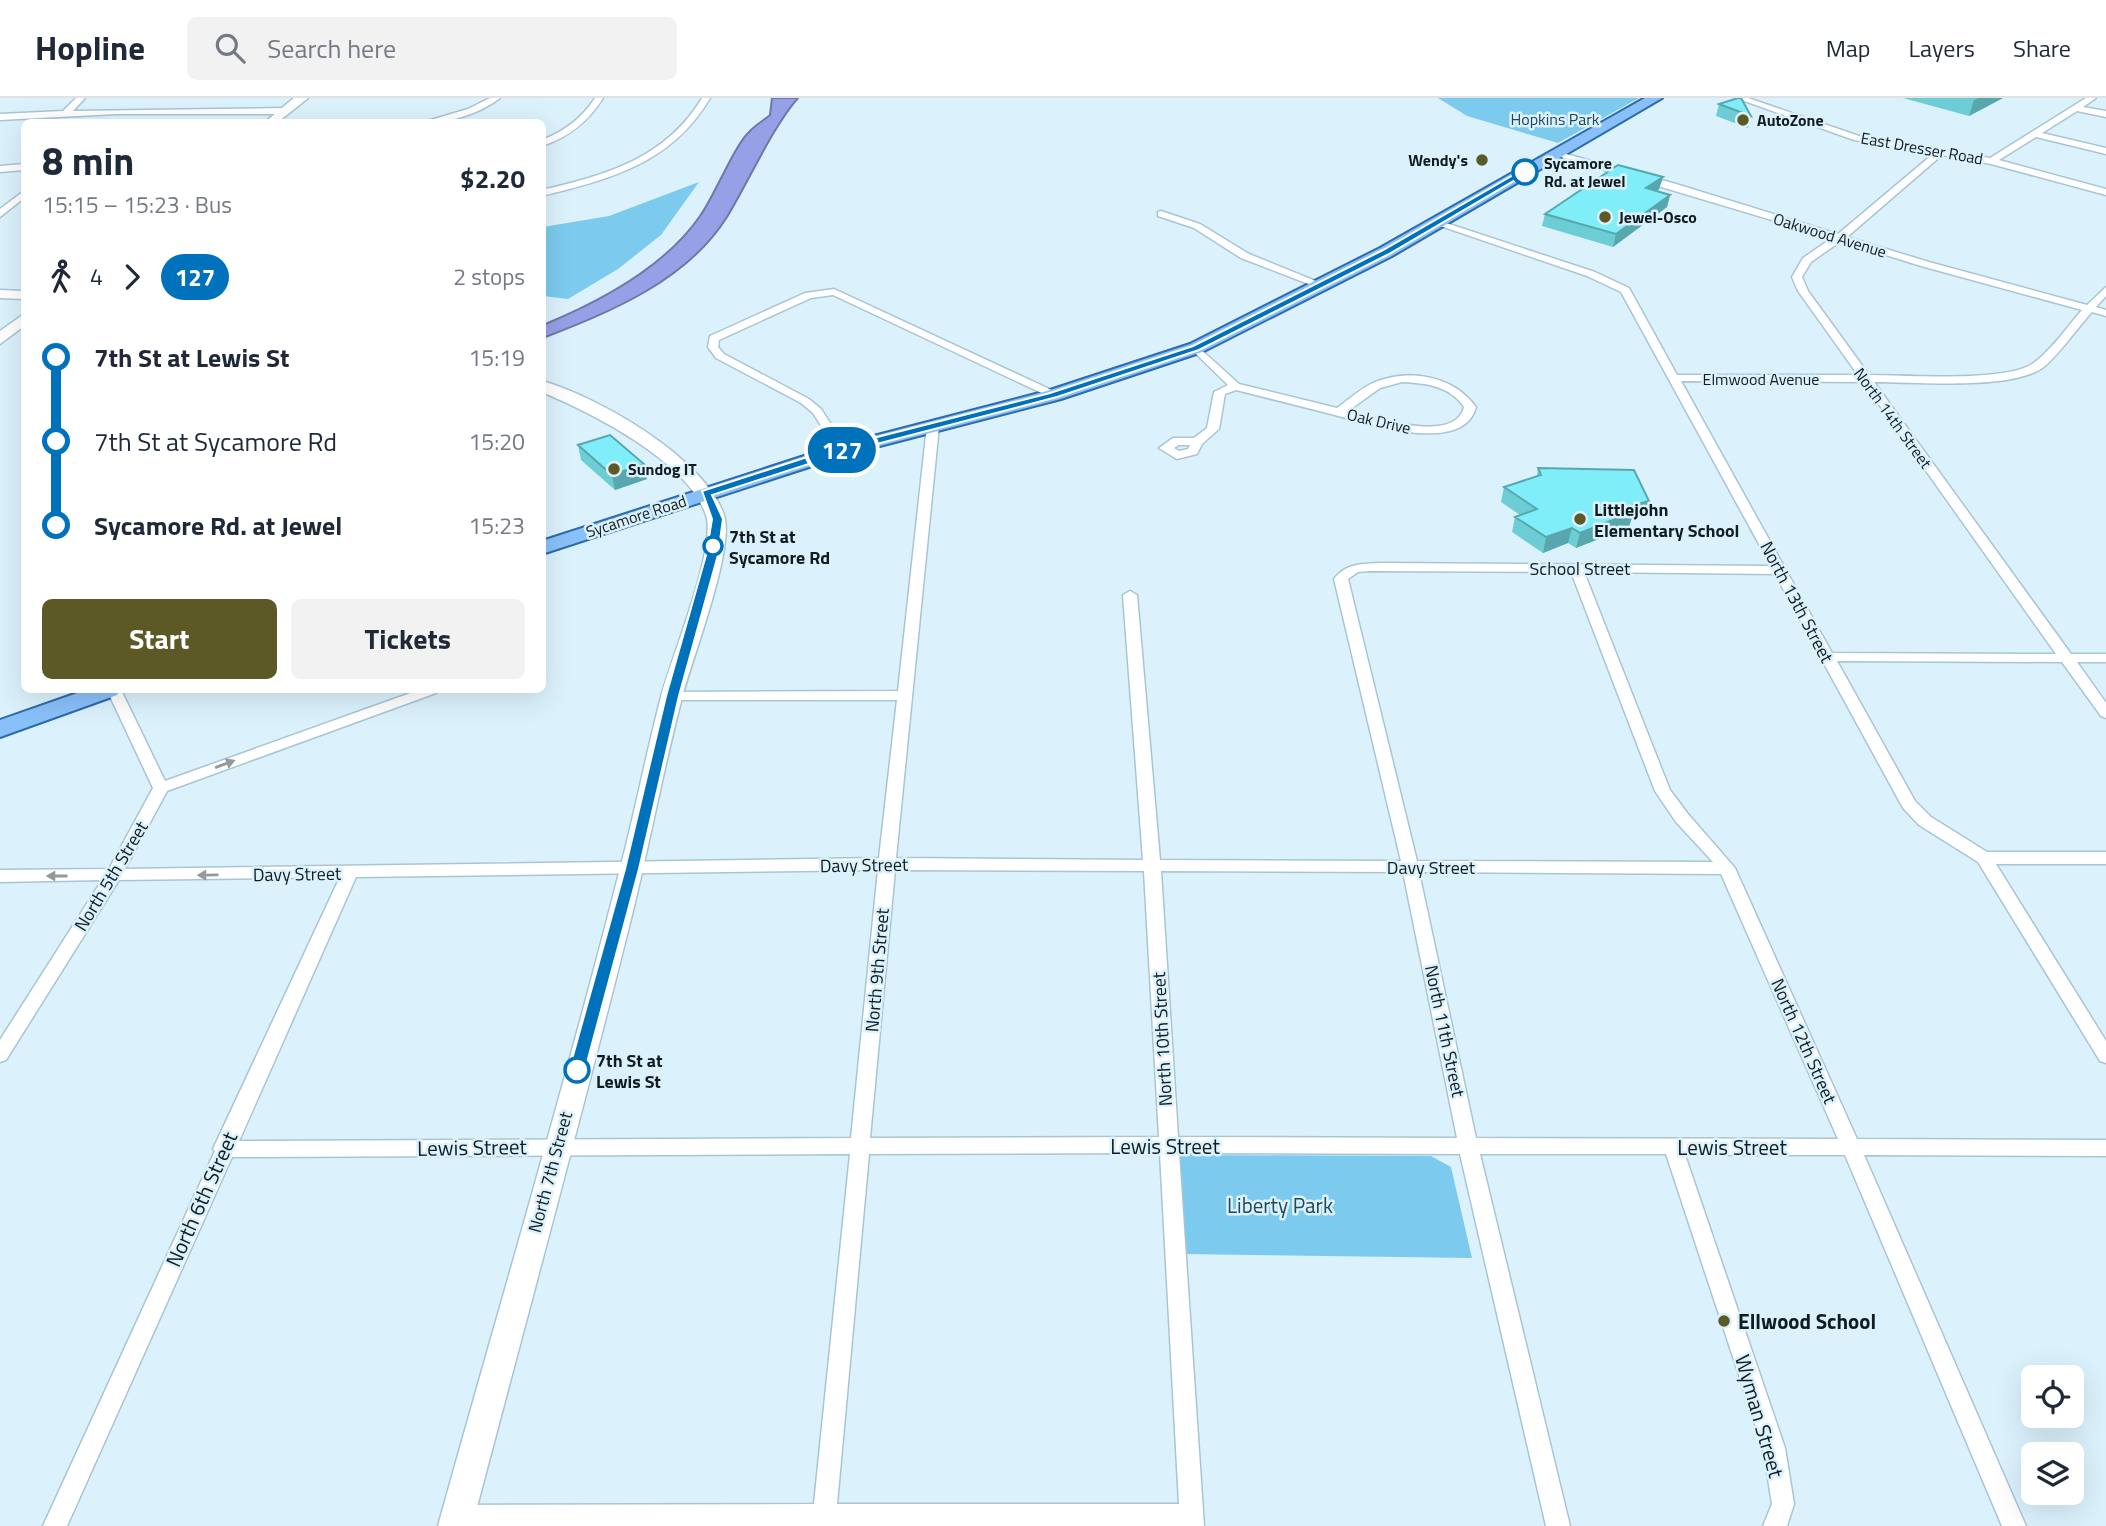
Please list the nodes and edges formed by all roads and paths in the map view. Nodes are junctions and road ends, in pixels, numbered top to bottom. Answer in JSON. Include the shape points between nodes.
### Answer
{"nodes":[{"id":1,"x":81,"y":98,"type":"edge"},
{"id":2,"x":302,"y":98,"type":"edge"},
{"id":3,"x":496,"y":98,"type":"edge"},
{"id":4,"x":599,"y":98,"type":"edge"},
{"id":5,"x":706,"y":98,"type":"edge"},
{"id":6,"x":1655,"y":98,"type":"edge"},
{"id":7,"x":1740,"y":98,"type":"edge"},
{"id":8,"x":2092,"y":98,"type":"edge"},
{"id":9,"x":2075,"y":108,"type":"junction"},
{"id":10,"x":286,"y":111,"type":"junction"},
{"id":11,"x":66,"y":113,"type":"junction"},
{"id":12,"x":2106,"y":114,"type":"edge"},
{"id":13,"x":0,"y":117,"type":"edge"},
{"id":14,"x":275,"y":119,"type":"edge"},
{"id":15,"x":440,"y":119,"type":"edge"},
{"id":16,"x":2035,"y":134,"type":"junction"},
{"id":17,"x":546,"y":141,"type":"edge"},
{"id":18,"x":2106,"y":151,"type":"edge"},
{"id":19,"x":1940,"y":152,"type":"junction"},
{"id":20,"x":1555,"y":154,"type":"junction"},
{"id":21,"x":1992,"y":160,"type":"junction"},
{"id":22,"x":21,"y":167,"type":"edge"},
{"id":23,"x":0,"y":169,"type":"edge"},
{"id":24,"x":2106,"y":191,"type":"edge"},
{"id":25,"x":546,"y":192,"type":"edge"},
{"id":26,"x":21,"y":196,"type":"edge"},
{"id":27,"x":0,"y":214,"type":"edge"},
{"id":28,"x":1161,"y":214,"type":"dead end"},
{"id":29,"x":1437,"y":223,"type":"junction"},
{"id":30,"x":1839,"y":238,"type":"junction"},
{"id":31,"x":1323,"y":286,"type":"junction"},
{"id":32,"x":2106,"y":290,"type":"edge"},
{"id":33,"x":0,"y":294,"type":"edge"},
{"id":34,"x":21,"y":295,"type":"edge"},
{"id":35,"x":2090,"y":308,"type":"junction"},
{"id":36,"x":2106,"y":313,"type":"edge"},
{"id":37,"x":21,"y":322,"type":"edge"},
{"id":38,"x":0,"y":339,"type":"edge"},
{"id":39,"x":1196,"y":348,"type":"junction"},
{"id":40,"x":1675,"y":379,"type":"junction"},
{"id":41,"x":1865,"y":380,"type":"junction"},
{"id":42,"x":1235,"y":386,"type":"junction"},
{"id":43,"x":546,"y":388,"type":"edge"},
{"id":44,"x":1054,"y":395,"type":"junction"},
{"id":45,"x":1339,"y":412,"type":"junction"},
{"id":46,"x":933,"y":426,"type":"junction"},
{"id":47,"x":1197,"y":442,"type":"dead end"},
{"id":48,"x":842,"y":450,"type":"junction"},
{"id":49,"x":705,"y":493,"type":"junction"},
{"id":50,"x":546,"y":547,"type":"edge"},
{"id":51,"x":1380,"y":567,"type":"joint"},
{"id":52,"x":1576,"y":568,"type":"junction"},
{"id":53,"x":1780,"y":570,"type":"junction"},
{"id":54,"x":1130,"y":595,"type":"dead end"},
{"id":55,"x":1827,"y":657,"type":"junction"},
{"id":56,"x":2066,"y":657,"type":"junction"},
{"id":57,"x":2106,"y":658,"type":"edge"},
{"id":58,"x":99,"y":693,"type":"edge"},
{"id":59,"x":115,"y":693,"type":"edge"},
{"id":60,"x":423,"y":693,"type":"edge"},
{"id":61,"x":906,"y":695,"type":"junction"},
{"id":62,"x":672,"y":696,"type":"junction"},
{"id":63,"x":2106,"y":713,"type":"edge"},
{"id":64,"x":0,"y":729,"type":"edge"},
{"id":65,"x":161,"y":788,"type":"junction"},
{"id":66,"x":1984,"y":858,"type":"junction"},
{"id":67,"x":2106,"y":859,"type":"edge"},
{"id":68,"x":887,"y":864,"type":"junction"},
{"id":69,"x":1152,"y":865,"type":"junction"},
{"id":70,"x":1410,"y":866,"type":"junction"},
{"id":71,"x":1727,"y":868,"type":"junction"},
{"id":72,"x":632,"y":869,"type":"junction"},
{"id":73,"x":350,"y":873,"type":"junction"},
{"id":74,"x":0,"y":876,"type":"edge"},
{"id":75,"x":113,"y":876,"type":"junction"},
{"id":76,"x":0,"y":1055,"type":"edge"},
{"id":77,"x":2106,"y":1056,"type":"edge"},
{"id":78,"x":1168,"y":1145,"type":"junction"},
{"id":79,"x":556,"y":1146,"type":"junction"},
{"id":80,"x":1468,"y":1146,"type":"junction"},
{"id":81,"x":1673,"y":1147,"type":"junction"},
{"id":82,"x":1851,"y":1147,"type":"junction"},
{"id":83,"x":861,"y":1148,"type":"junction"},
{"id":84,"x":2106,"y":1148,"type":"edge"},
{"id":85,"x":223,"y":1149,"type":"junction"},
{"id":86,"x":824,"y":1514,"type":"junction"},
{"id":87,"x":457,"y":1521,"type":"edge"},
{"id":88,"x":1192,"y":1521,"type":"edge"},
{"id":89,"x":55,"y":1526,"type":"edge"},
{"id":90,"x":1558,"y":1526,"type":"edge"},
{"id":91,"x":1775,"y":1526,"type":"edge"},
{"id":92,"x":2014,"y":1526,"type":"edge"}],
"edges":[{"from":1,"to":11,"type":"street"},
{"from":2,"to":10,"type":"street"},
{"from":3,"to":15,"type":"street"},
{"from":4,"to":17,"type":"street","via":[[577,126]]},
{"from":5,"to":25,"type":"street","via":[[692,124],[652,154],[602,176]]},
{"from":6,"to":20,"type":"main road","name":"Sycamore Road"},
{"from":7,"to":19,"type":"street","name":"East Dresser Road","via":[[1857,138]]},
{"from":8,"to":9,"type":"street"},
{"from":9,"to":12,"type":"street"},
{"from":9,"to":16,"type":"street"},
{"from":10,"to":11,"type":"street"},
{"from":10,"to":14,"type":"street"},
{"from":11,"to":13,"type":"street"},
{"from":16,"to":18,"type":"street"},
{"from":16,"to":21,"type":"street"},
{"from":19,"to":21,"type":"street","name":"East Dresser Road"},
{"from":19,"to":30,"type":"street","name":"North 14th Street"},
{"from":20,"to":29,"type":"main road","name":"Sycamore Road"},
{"from":20,"to":30,"type":"street","name":"Oakwood Avenue"},
{"from":21,"to":24,"type":"street","name":"East Dresser Road"},
{"from":22,"to":23,"type":"street"},
{"from":26,"to":27,"type":"street"},
{"from":28,"to":31,"type":"street","via":[[1197,226],[1232,250]]},
{"from":29,"to":31,"type":"main road","name":"Sycamore Road"},
{"from":29,"to":40,"type":"street","name":"North 13th Street","via":[[1619,285],[1630,296]]},
{"from":30,"to":35,"type":"street","name":"Oakwood Avenue"},
{"from":30,"to":41,"type":"street","name":"North 14th Street","via":[[1807,260],[1797,277]]},
{"from":31,"to":39,"type":"main road","name":"Sycamore Road"},
{"from":32,"to":35,"type":"street","name":"Elmwood Avenue"},
{"from":33,"to":34,"type":"street"},
{"from":35,"to":36,"type":"street","name":"Oakwood Avenue"},
{"from":35,"to":41,"type":"street","name":"Elmwood Avenue","via":[[2038,366],[2023,372],[1972,379]]},
{"from":37,"to":38,"type":"street"},
{"from":39,"to":42,"type":"street"},
{"from":39,"to":44,"type":"main road","name":"Sycamore Road"},
{"from":40,"to":41,"type":"street","name":"Elmwood Avenue"},
{"from":40,"to":53,"type":"street","name":"North 13th Street"},
{"from":41,"to":56,"type":"street","name":"North 14th Street"},
{"from":42,"to":45,"type":"street","name":"Oak Drive"},
{"from":42,"to":47,"type":"street","via":[[1220,392],[1213,429]]},
{"from":43,"to":49,"type":"street","via":[[589,406],[643,440]]},
{"from":44,"to":46,"type":"main road","name":"Sycamore Road"},
{"from":44,"to":48,"type":"street","via":[[837,293],[819,292],[714,338],[713,348],[734,365],[812,406]]},
{"from":45,"to":45,"type":"street","name":"Oak Drive","via":[[1376,386],[1402,379],[1449,387],[1470,407],[1457,423],[1425,430]]},
{"from":46,"to":48,"type":"main road","name":"Sycamore Road"},
{"from":46,"to":61,"type":"street","name":"North 9th Street"},
{"from":48,"to":49,"type":"main road","name":"Sycamore Road"},
{"from":49,"to":50,"type":"main road","name":"Sycamore Road"},
{"from":49,"to":62,"type":"street","name":"North 7th Street","via":[[717,519],[712,555]]},
{"from":51,"to":52,"type":"street","name":"School Street"},
{"from":51,"to":70,"type":"street","name":"North 11th Street","via":[[1350,570],[1341,584]]},
{"from":52,"to":53,"type":"street","name":"School Street"},
{"from":52,"to":71,"type":"street","name":"North 12th Street","via":[[1663,791]]},
{"from":53,"to":55,"type":"street","name":"North 13th Street"},
{"from":54,"to":69,"type":"street","name":"North 10th Street"},
{"from":55,"to":56,"type":"street"},
{"from":55,"to":66,"type":"street","name":"North 13th Street","via":[[1909,804],[1925,821]]},
{"from":56,"to":57,"type":"street"},
{"from":56,"to":63,"type":"street","name":"North 14th Street"},
{"from":58,"to":64,"type":"main road"},
{"from":59,"to":65,"type":"street"},
{"from":65,"to":60,"type":"street","one_way":true},
{"from":61,"to":62,"type":"street"},
{"from":61,"to":68,"type":"street","name":"North 9th Street"},
{"from":62,"to":72,"type":"street","name":"North 7th Street"},
{"from":65,"to":75,"type":"street","name":"North 5th Street"},
{"from":66,"to":67,"type":"street"},
{"from":66,"to":77,"type":"street","name":"North 13th Street"},
{"from":68,"to":69,"type":"street","name":"Davy Street"},
{"from":68,"to":72,"type":"street","name":"Davy Street"},
{"from":68,"to":83,"type":"street","name":"North 9th Street"},
{"from":69,"to":70,"type":"street","name":"Davy Street"},
{"from":69,"to":78,"type":"street","name":"North 10th Street"},
{"from":70,"to":71,"type":"street","name":"Davy Street"},
{"from":70,"to":80,"type":"street","name":"North 11th Street"},
{"from":71,"to":82,"type":"street","name":"North 12th Street"},
{"from":72,"to":73,"type":"street","name":"Davy Street"},
{"from":72,"to":79,"type":"street","name":"North 7th Street"},
{"from":73,"to":75,"type":"street","name":"Davy Street","one_way":true},
{"from":73,"to":85,"type":"street","name":"North 6th Street"},
{"from":75,"to":74,"type":"street","name":"Davy Street","one_way":true},
{"from":75,"to":76,"type":"street","name":"North 5th Street"},
{"from":78,"to":80,"type":"street","name":"Lewis Street"},
{"from":78,"to":83,"type":"street","name":"Lewis Street"},
{"from":78,"to":88,"type":"street","name":"North 10th Street"},
{"from":79,"to":83,"type":"street","name":"Lewis Street"},
{"from":79,"to":85,"type":"street","name":"Lewis Street"},
{"from":79,"to":87,"type":"street","name":"North 7th Street"},
{"from":80,"to":81,"type":"street","name":"Lewis Street"},
{"from":80,"to":90,"type":"street","name":"North 11th Street"},
{"from":81,"to":82,"type":"street","name":"Lewis Street"},
{"from":81,"to":91,"type":"street","name":"Wyman Street","via":[[1773,1448],[1783,1504]]},
{"from":82,"to":84,"type":"street","name":"Lewis Street"},
{"from":82,"to":92,"type":"street","name":"North 12th Street"},
{"from":83,"to":86,"type":"street","name":"North 9th Street"},
{"from":85,"to":89,"type":"street","name":"North 6th Street"},
{"from":86,"to":87,"type":"street"},
{"from":86,"to":88,"type":"street"}]}
